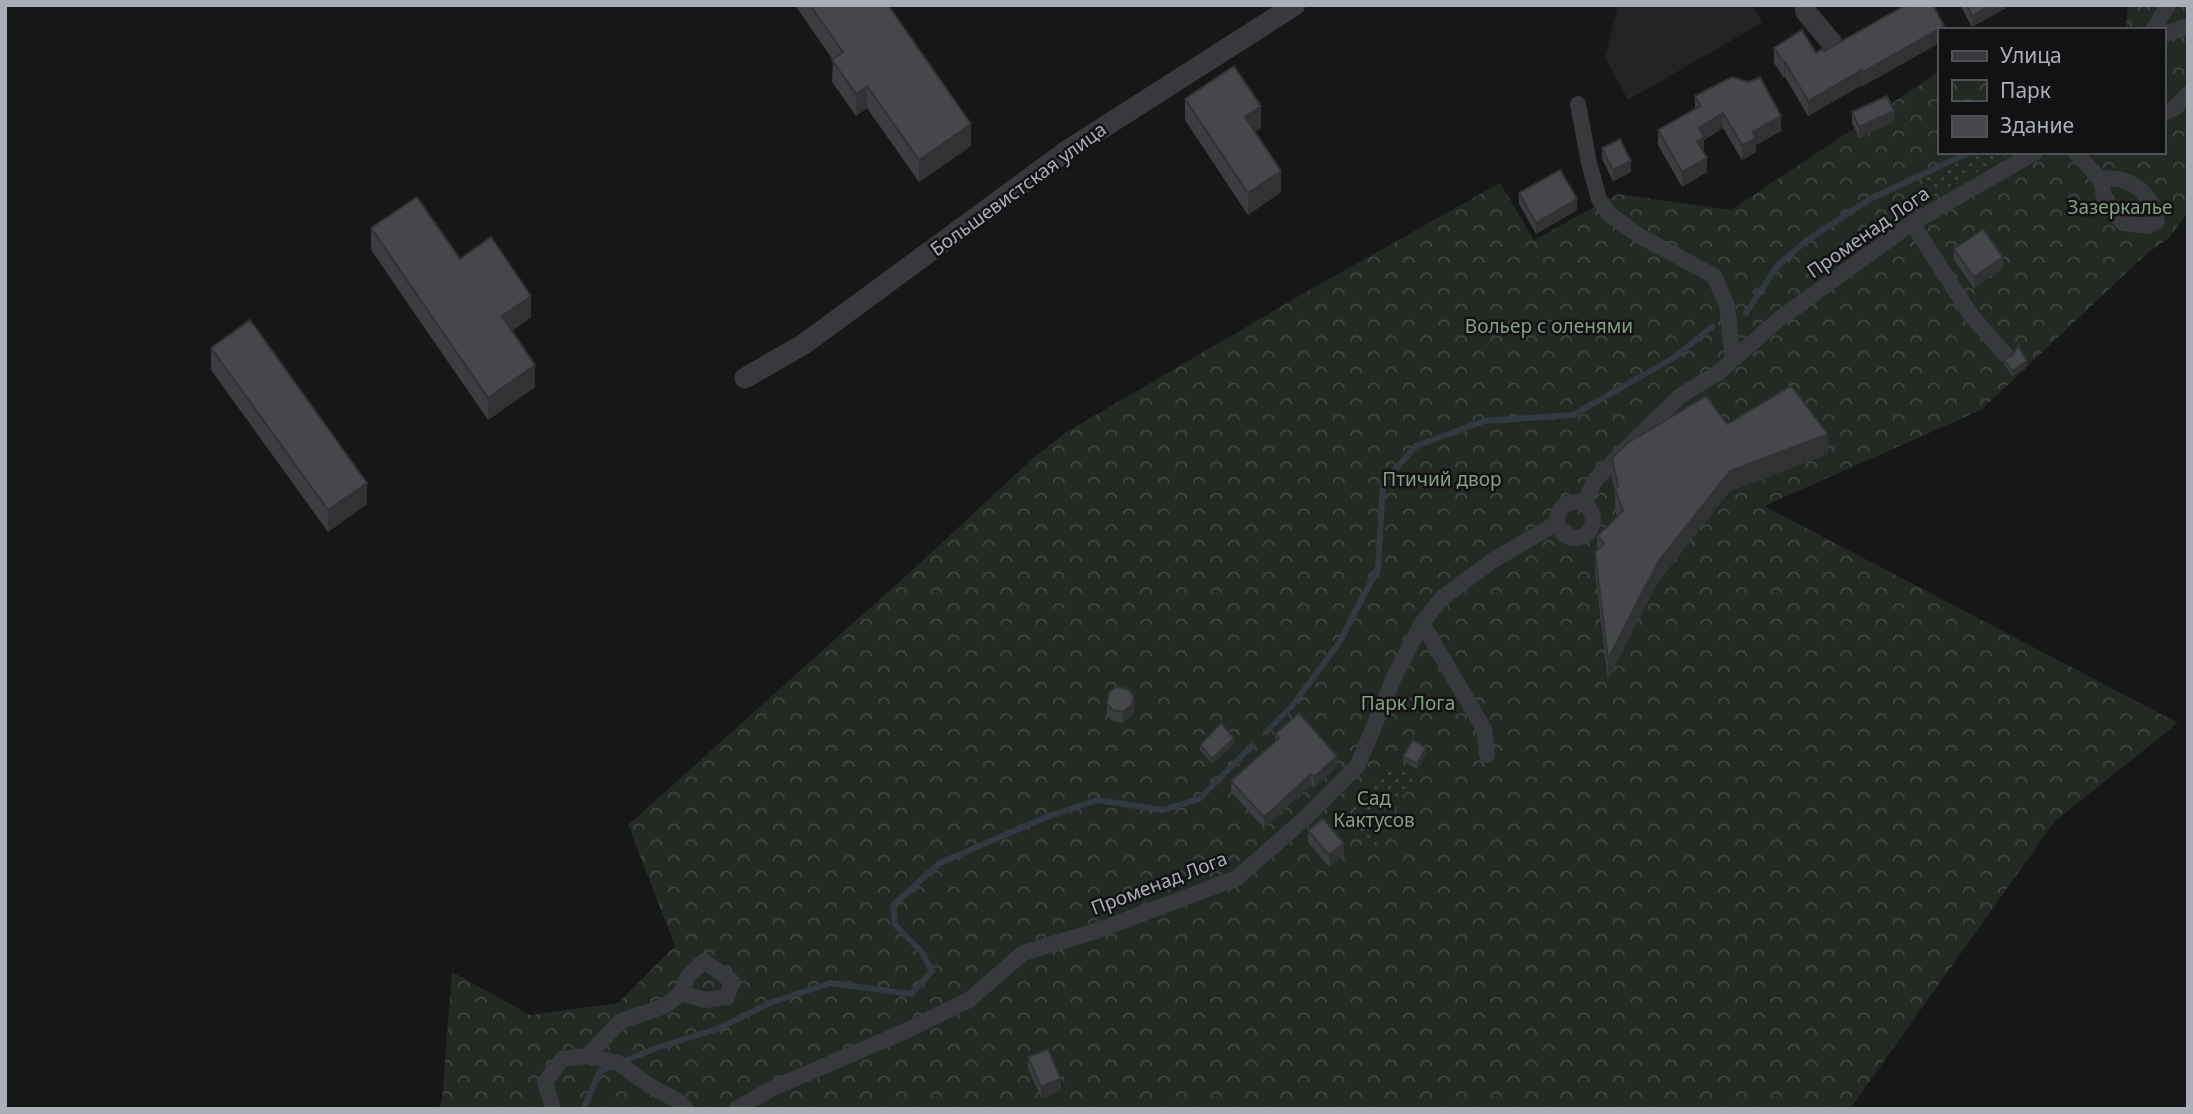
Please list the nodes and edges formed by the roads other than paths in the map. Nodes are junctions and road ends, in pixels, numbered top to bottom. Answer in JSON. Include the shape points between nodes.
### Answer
{"nodes":[{"id":1,"x":1295,"y":5,"type":"edge"},
{"id":2,"x":1805,"y":5,"type":"edge"},
{"id":3,"x":2168,"y":5,"type":"edge"},
{"id":4,"x":2188,"y":26,"type":"edge"},
{"id":5,"x":2153,"y":28,"type":"edge"},
{"id":6,"x":2165,"y":34,"type":"edge"},
{"id":7,"x":1832,"y":43,"type":"edge"},
{"id":8,"x":2188,"y":94,"type":"edge"},
{"id":9,"x":1578,"y":104,"type":"dead end"},
{"id":10,"x":2165,"y":112,"type":"edge"},
{"id":11,"x":2033,"y":154,"type":"edge"},
{"id":12,"x":2077,"y":154,"type":"edge"},
{"id":13,"x":2100,"y":179,"type":"dead end"},
{"id":14,"x":1912,"y":223,"type":"junction"},
{"id":15,"x":2005,"y":354,"type":"dead end"},
{"id":16,"x":1732,"y":360,"type":"junction"},
{"id":17,"x":745,"y":378,"type":"dead end"},
{"id":18,"x":1584,"y":504,"type":"junction"},
{"id":19,"x":1557,"y":523,"type":"junction"},
{"id":20,"x":1422,"y":623,"type":"junction"},
{"id":21,"x":1487,"y":755,"type":"dead end"},
{"id":22,"x":681,"y":993,"type":"dead end"},
{"id":23,"x":587,"y":1056,"type":"junction"},
{"id":24,"x":553,"y":1109,"type":"edge"},
{"id":25,"x":685,"y":1109,"type":"edge"},
{"id":26,"x":736,"y":1109,"type":"edge"}],
"edges":[{"from":1,"to":17,"type":"street","name":"Большевистская улица","via":[[1068,150],[804,344]]},
{"from":2,"to":7,"type":"street"},
{"from":3,"to":5,"type":"street"},
{"from":4,"to":6,"type":"street"},
{"from":8,"to":10,"type":"street"},
{"from":9,"to":16,"type":"street","via":[[1599,199],[1609,214],[1638,235],[1714,276],[1727,305]]},
{"from":11,"to":14,"type":"street","name":"Променад Лога"},
{"from":12,"to":13,"type":"street"},
{"from":14,"to":15,"type":"street","via":[[1971,314]]},
{"from":14,"to":16,"type":"street","name":"Променад Лога","via":[[1778,320]]},
{"from":16,"to":18,"type":"street","name":"Променад Лога","via":[[1680,396],[1595,480]]},
{"from":18,"to":19,"type":"street","via":[[1566,504]]},
{"from":18,"to":19,"type":"street","via":[[1593,520],[1586,535],[1569,537]]},
{"from":19,"to":20,"type":"street","name":"Променад Лога","via":[[1492,561],[1442,598]]},
{"from":20,"to":21,"type":"street","via":[[1484,729]]},
{"from":20,"to":26,"type":"street","name":"Променад Лога","via":[[1358,765],[1237,878],[1023,953],[969,1000]]},
{"from":22,"to":23,"type":"street","via":[[666,1006],[621,1021]]},
{"from":23,"to":24,"type":"street","via":[[562,1059],[545,1082]]},
{"from":23,"to":25,"type":"street","via":[[618,1063],[681,1102]]}]}
